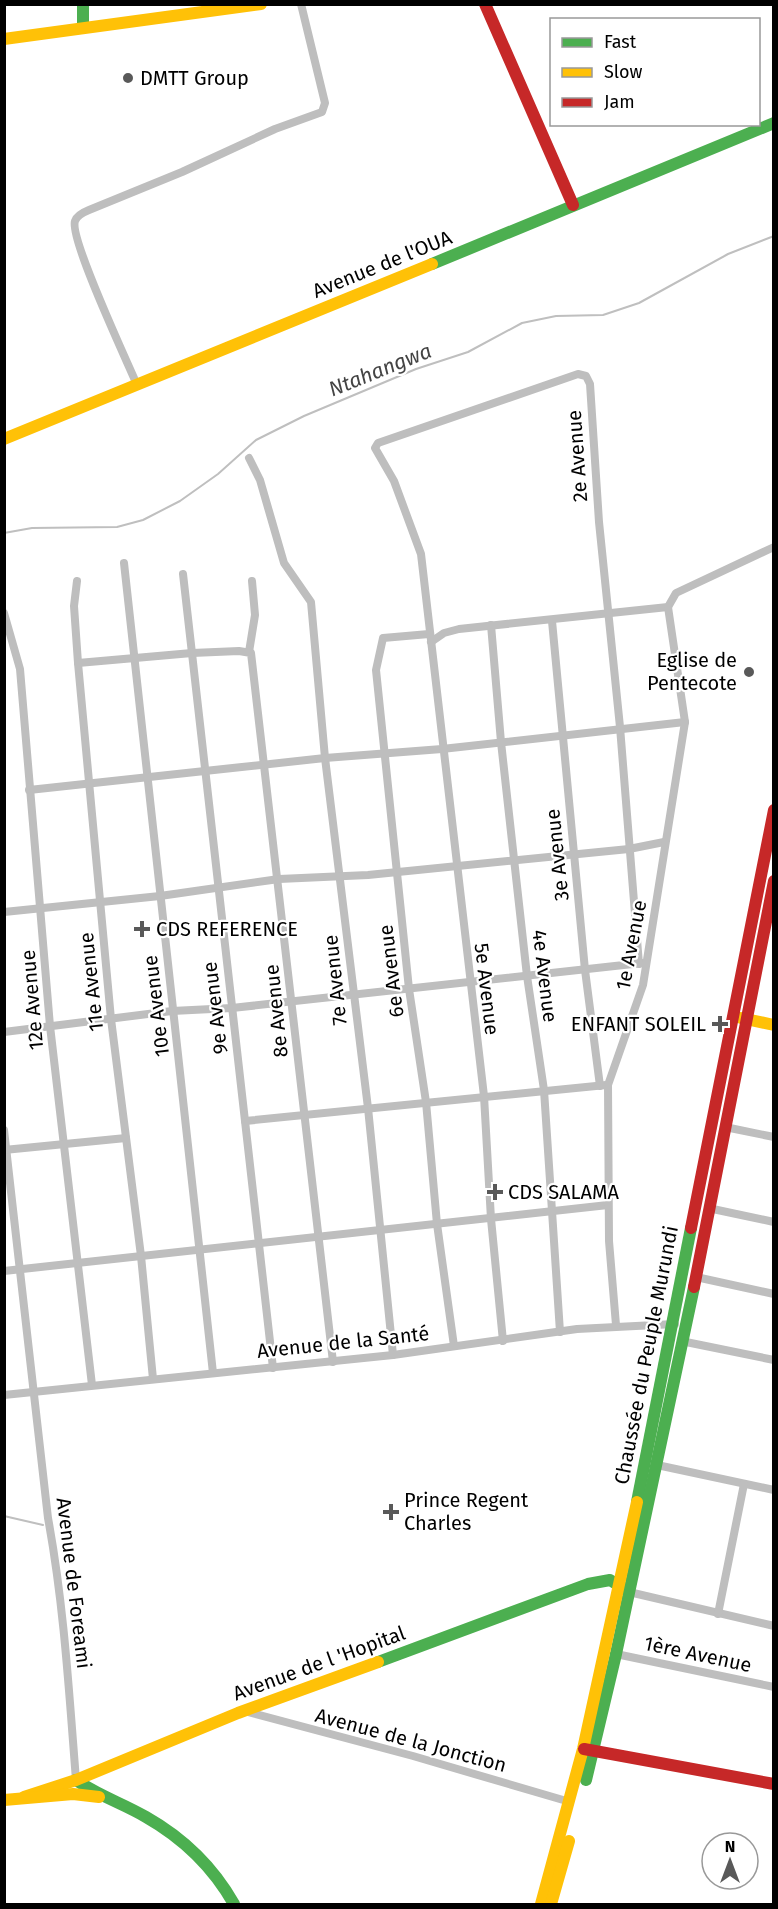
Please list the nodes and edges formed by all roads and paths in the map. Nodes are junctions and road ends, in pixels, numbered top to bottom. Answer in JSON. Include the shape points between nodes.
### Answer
{"nodes":[{"id":1,"x":83,"y":4,"type":"edge"},
{"id":2,"x":261,"y":4,"type":"edge"},
{"id":3,"x":301,"y":4,"type":"edge"},
{"id":4,"x":485,"y":4,"type":"edge"},
{"id":5,"x":83,"y":28,"type":"junction"},
{"id":6,"x":4,"y":39,"type":"edge"},
{"id":7,"x":774,"y":123,"type":"edge"},
{"id":8,"x":573,"y":205,"type":"junction"},
{"id":9,"x":137,"y":385,"type":"junction"},
{"id":10,"x":4,"y":439,"type":"edge"},
{"id":11,"x":249,"y":458,"type":"dead end"},
{"id":12,"x":774,"y":547,"type":"edge"},
{"id":13,"x":124,"y":563,"type":"dead end"},
{"id":14,"x":183,"y":574,"type":"dead end"},
{"id":15,"x":77,"y":581,"type":"dead end"},
{"id":16,"x":252,"y":581,"type":"dead end"},
{"id":17,"x":668,"y":606,"type":"junction"},
{"id":18,"x":4,"y":613,"type":"edge"},
{"id":19,"x":608,"y":615,"type":"junction"},
{"id":20,"x":552,"y":621,"type":"junction"},
{"id":21,"x":491,"y":625,"type":"junction"},
{"id":22,"x":430,"y":638,"type":"junction"},
{"id":23,"x":192,"y":653,"type":"junction"},
{"id":24,"x":250,"y":654,"type":"junction"},
{"id":25,"x":135,"y":657,"type":"junction"},
{"id":26,"x":78,"y":663,"type":"junction"},
{"id":27,"x":685,"y":722,"type":"junction"},
{"id":28,"x":620,"y":727,"type":"junction"},
{"id":29,"x":561,"y":734,"type":"junction"},
{"id":30,"x":501,"y":742,"type":"junction"},
{"id":31,"x":442,"y":749,"type":"junction"},
{"id":32,"x":383,"y":754,"type":"junction"},
{"id":33,"x":325,"y":758,"type":"junction"},
{"id":34,"x":265,"y":765,"type":"junction"},
{"id":35,"x":206,"y":772,"type":"junction"},
{"id":36,"x":149,"y":777,"type":"junction"},
{"id":37,"x":90,"y":784,"type":"junction"},
{"id":38,"x":29,"y":790,"type":"junction"},
{"id":39,"x":774,"y":810,"type":"edge"},
{"id":40,"x":664,"y":842,"type":"junction"},
{"id":41,"x":629,"y":849,"type":"junction"},
{"id":42,"x":575,"y":854,"type":"junction"},
{"id":43,"x":515,"y":860,"type":"junction"},
{"id":44,"x":455,"y":865,"type":"junction"},
{"id":45,"x":396,"y":873,"type":"junction"},
{"id":46,"x":341,"y":877,"type":"junction"},
{"id":47,"x":279,"y":879,"type":"junction"},
{"id":48,"x":774,"y":881,"type":"edge"},
{"id":49,"x":218,"y":888,"type":"junction"},
{"id":50,"x":159,"y":896,"type":"junction"},
{"id":51,"x":100,"y":902,"type":"junction"},
{"id":52,"x":771,"y":905,"type":"edge"},
{"id":53,"x":41,"y":908,"type":"junction"},
{"id":54,"x":4,"y":912,"type":"edge"},
{"id":55,"x":643,"y":963,"type":"junction"},
{"id":56,"x":585,"y":970,"type":"junction"},
{"id":57,"x":527,"y":976,"type":"junction"},
{"id":58,"x":469,"y":983,"type":"junction"},
{"id":59,"x":409,"y":989,"type":"junction"},
{"id":60,"x":352,"y":995,"type":"junction"},
{"id":61,"x":290,"y":1002,"type":"junction"},
{"id":62,"x":232,"y":1008,"type":"junction"},
{"id":63,"x":172,"y":1011,"type":"junction"},
{"id":64,"x":734,"y":1017,"type":"junction"},
{"id":65,"x":111,"y":1019,"type":"junction"},
{"id":66,"x":747,"y":1019,"type":"junction"},
{"id":67,"x":774,"y":1025,"type":"edge"},
{"id":68,"x":50,"y":1026,"type":"junction"},
{"id":69,"x":4,"y":1032,"type":"edge"},
{"id":70,"x":604,"y":1086,"type":"junction"},
{"id":71,"x":544,"y":1090,"type":"junction"},
{"id":72,"x":484,"y":1096,"type":"junction"},
{"id":73,"x":426,"y":1102,"type":"junction"},
{"id":74,"x":368,"y":1108,"type":"junction"},
{"id":75,"x":305,"y":1115,"type":"junction"},
{"id":76,"x":245,"y":1121,"type":"junction"},
{"id":77,"x":725,"y":1127,"type":"junction"},
{"id":78,"x":4,"y":1130,"type":"edge"},
{"id":79,"x":774,"y":1137,"type":"edge"},
{"id":80,"x":126,"y":1138,"type":"junction"},
{"id":81,"x":64,"y":1145,"type":"junction"},
{"id":82,"x":6,"y":1150,"type":"edge"},
{"id":83,"x":608,"y":1205,"type":"junction"},
{"id":84,"x":696,"y":1205,"type":"junction"},
{"id":85,"x":710,"y":1208,"type":"junction"},
{"id":86,"x":550,"y":1211,"type":"junction"},
{"id":87,"x":491,"y":1219,"type":"junction"},
{"id":88,"x":774,"y":1222,"type":"edge"},
{"id":89,"x":437,"y":1224,"type":"junction"},
{"id":90,"x":380,"y":1229,"type":"junction"},
{"id":91,"x":320,"y":1237,"type":"junction"},
{"id":92,"x":260,"y":1243,"type":"junction"},
{"id":93,"x":200,"y":1250,"type":"junction"},
{"id":94,"x":141,"y":1256,"type":"junction"},
{"id":95,"x":79,"y":1263,"type":"junction"},
{"id":96,"x":21,"y":1269,"type":"junction"},
{"id":97,"x":4,"y":1271,"type":"edge"},
{"id":98,"x":696,"y":1277,"type":"junction"},
{"id":99,"x":774,"y":1294,"type":"edge"},
{"id":100,"x":679,"y":1324,"type":"junction"},
{"id":101,"x":616,"y":1325,"type":"junction"},
{"id":102,"x":560,"y":1332,"type":"junction"},
{"id":103,"x":502,"y":1341,"type":"junction"},
{"id":104,"x":681,"y":1341,"type":"junction"},
{"id":105,"x":454,"y":1346,"type":"junction"},
{"id":106,"x":393,"y":1355,"type":"junction"},
{"id":107,"x":774,"y":1360,"type":"edge"},
{"id":108,"x":333,"y":1362,"type":"junction"},
{"id":109,"x":273,"y":1368,"type":"junction"},
{"id":110,"x":213,"y":1373,"type":"junction"},
{"id":111,"x":153,"y":1379,"type":"junction"},
{"id":112,"x":92,"y":1385,"type":"junction"},
{"id":113,"x":36,"y":1391,"type":"junction"},
{"id":114,"x":4,"y":1395,"type":"edge"},
{"id":115,"x":657,"y":1465,"type":"junction"},
{"id":116,"x":744,"y":1484,"type":"junction"},
{"id":117,"x":774,"y":1490,"type":"edge"},
{"id":118,"x":624,"y":1588,"type":"junction"},
{"id":119,"x":718,"y":1614,"type":"junction"},
{"id":120,"x":774,"y":1626,"type":"edge"},
{"id":121,"x":616,"y":1654,"type":"junction"},
{"id":122,"x":774,"y":1687,"type":"edge"},
{"id":123,"x":244,"y":1711,"type":"junction"},
{"id":124,"x":588,"y":1750,"type":"junction"},
{"id":125,"x":97,"y":1770,"type":"junction"},
{"id":126,"x":76,"y":1780,"type":"junction"},
{"id":127,"x":774,"y":1784,"type":"edge"},
{"id":128,"x":99,"y":1796,"type":"junction"},
{"id":129,"x":24,"y":1797,"type":"junction"},
{"id":130,"x":4,"y":1800,"type":"edge"},
{"id":131,"x":570,"y":1802,"type":"junction"},
{"id":132,"x":234,"y":1905,"type":"edge"},
{"id":133,"x":540,"y":1905,"type":"edge"},
{"id":134,"x":551,"y":1905,"type":"edge"}],
"edges":[{"from":1,"to":5,"type":"main road"},
{"from":2,"to":5,"type":"main road"},
{"from":3,"to":9,"type":"street","via":[[325,103],[322,112],[89,210],[75,221],[85,261]]},
{"from":4,"to":8,"type":"main road"},
{"from":5,"to":6,"type":"main road"},
{"from":7,"to":8,"type":"main road","name":"Avenue de l'OUA"},
{"from":8,"to":9,"type":"main road","name":"Avenue de l'OUA"},
{"from":9,"to":10,"type":"main road","name":"Avenue de l'OUA"},
{"from":11,"to":33,"type":"street","name":"7e Avenue","via":[[266,498],[284,563],[311,602]]},
{"from":12,"to":17,"type":"street","via":[[676,593]]},
{"from":13,"to":25,"type":"street","name":"10e Avenue"},
{"from":14,"to":23,"type":"street","name":"9e Avenue"},
{"from":15,"to":26,"type":"street","name":"11e Avenue","via":[[74,611]]},
{"from":16,"to":24,"type":"street","name":"8e Avenue","via":[[255,615]]},
{"from":17,"to":19,"type":"street"},
{"from":17,"to":27,"type":"street","name":"1e Avenue"},
{"from":18,"to":38,"type":"street","name":"12e Avenue","via":[[20,669]]},
{"from":19,"to":20,"type":"street"},
{"from":19,"to":22,"type":"street","name":"2e Avenue","via":[[590,384],[586,376],[578,374],[378,442],[376,451],[394,481],[421,554]]},
{"from":19,"to":28,"type":"street","name":"2e Avenue"},
{"from":20,"to":21,"type":"street"},
{"from":20,"to":29,"type":"street","name":"3e Avenue"},
{"from":21,"to":22,"type":"street"},
{"from":21,"to":30,"type":"street","name":"4e Avenue"},
{"from":22,"to":31,"type":"street","name":"5e Avenue"},
{"from":22,"to":32,"type":"street","name":"6e Avenue","via":[[381,640],[376,670]]},
{"from":23,"to":24,"type":"street"},
{"from":23,"to":25,"type":"street"},
{"from":23,"to":35,"type":"street","name":"9e Avenue"},
{"from":24,"to":34,"type":"street","name":"8e Avenue"},
{"from":25,"to":26,"type":"street"},
{"from":25,"to":36,"type":"street","name":"10e Avenue"},
{"from":26,"to":37,"type":"street","name":"11e Avenue"},
{"from":27,"to":28,"type":"street"},
{"from":27,"to":40,"type":"street","name":"1e Avenue"},
{"from":28,"to":29,"type":"street"},
{"from":28,"to":41,"type":"street","name":"2e Avenue"},
{"from":29,"to":30,"type":"street"},
{"from":29,"to":42,"type":"street","name":"3e Avenue"},
{"from":30,"to":31,"type":"street"},
{"from":30,"to":43,"type":"street","name":"4e Avenue"},
{"from":31,"to":32,"type":"street"},
{"from":31,"to":44,"type":"street","name":"5e Avenue"},
{"from":32,"to":33,"type":"street"},
{"from":32,"to":45,"type":"street","name":"6e Avenue"},
{"from":33,"to":34,"type":"street"},
{"from":33,"to":46,"type":"street","name":"7e Avenue"},
{"from":34,"to":35,"type":"street"},
{"from":34,"to":47,"type":"street","name":"8e Avenue"},
{"from":35,"to":36,"type":"street"},
{"from":35,"to":49,"type":"street","name":"9e Avenue"},
{"from":36,"to":37,"type":"street"},
{"from":36,"to":50,"type":"street","name":"10e Avenue"},
{"from":37,"to":38,"type":"street"},
{"from":37,"to":51,"type":"street","name":"11e Avenue"},
{"from":38,"to":53,"type":"street","name":"12e Avenue"},
{"from":39,"to":64,"type":"main road","name":"Chaussée du Peuple Murundi"},
{"from":40,"to":41,"type":"street"},
{"from":40,"to":55,"type":"street","name":"1e Avenue"},
{"from":41,"to":42,"type":"street"},
{"from":41,"to":55,"type":"street","name":"2e Avenue"},
{"from":42,"to":43,"type":"street"},
{"from":42,"to":56,"type":"street","name":"3e Avenue"},
{"from":43,"to":44,"type":"street"},
{"from":43,"to":57,"type":"street","name":"4e Avenue"},
{"from":44,"to":45,"type":"street"},
{"from":44,"to":58,"type":"street","name":"5e Avenue"},
{"from":45,"to":46,"type":"street"},
{"from":45,"to":59,"type":"street","name":"6e Avenue"},
{"from":46,"to":47,"type":"street"},
{"from":46,"to":60,"type":"street","name":"7e Avenue"},
{"from":47,"to":49,"type":"street"},
{"from":47,"to":61,"type":"street","name":"8e Avenue"},
{"from":48,"to":52,"type":"main road","name":"Chaussée du Peuple Murundi"},
{"from":49,"to":50,"type":"street"},
{"from":49,"to":62,"type":"street","name":"9e Avenue"},
{"from":50,"to":51,"type":"street"},
{"from":50,"to":63,"type":"street","name":"10e Avenue"},
{"from":51,"to":53,"type":"street"},
{"from":51,"to":65,"type":"street","name":"11e Avenue"},
{"from":52,"to":66,"type":"main road","name":"Chaussée du Peuple Murundi"},
{"from":53,"to":54,"type":"street"},
{"from":53,"to":68,"type":"street","name":"12e Avenue"},
{"from":55,"to":56,"type":"street"},
{"from":55,"to":70,"type":"street","name":"1e Avenue","via":[[644,985]]},
{"from":56,"to":57,"type":"street"},
{"from":56,"to":70,"type":"street","name":"3e Avenue"},
{"from":57,"to":58,"type":"street"},
{"from":57,"to":71,"type":"street","name":"4e Avenue"},
{"from":58,"to":59,"type":"street"},
{"from":58,"to":72,"type":"street","name":"5e Avenue"},
{"from":59,"to":60,"type":"street"},
{"from":59,"to":73,"type":"street","name":"6e Avenue"},
{"from":60,"to":61,"type":"street"},
{"from":60,"to":74,"type":"street","name":"7e Avenue"},
{"from":61,"to":62,"type":"street"},
{"from":61,"to":75,"type":"street","name":"8e Avenue"},
{"from":62,"to":63,"type":"street"},
{"from":62,"to":76,"type":"street","name":"9e Avenue"},
{"from":63,"to":65,"type":"street"},
{"from":63,"to":93,"type":"street","name":"10e Avenue"},
{"from":64,"to":66,"type":"main road"},
{"from":64,"to":84,"type":"main road","name":"Chaussée du Peuple Murundi"},
{"from":65,"to":68,"type":"street"},
{"from":65,"to":80,"type":"street","name":"11e Avenue"},
{"from":66,"to":67,"type":"main road"},
{"from":66,"to":77,"type":"main road","name":"Chaussée du Peuple Murundi"},
{"from":68,"to":69,"type":"street"},
{"from":68,"to":81,"type":"street","name":"12e Avenue"},
{"from":70,"to":71,"type":"street"},
{"from":70,"to":83,"type":"street","name":"1e Avenue"},
{"from":71,"to":72,"type":"street"},
{"from":71,"to":86,"type":"street","name":"4e Avenue"},
{"from":72,"to":73,"type":"street"},
{"from":72,"to":87,"type":"street","name":"5e Avenue"},
{"from":73,"to":74,"type":"street"},
{"from":73,"to":89,"type":"street","name":"6e Avenue"},
{"from":74,"to":75,"type":"street"},
{"from":74,"to":90,"type":"street","name":"7e Avenue"},
{"from":75,"to":76,"type":"street"},
{"from":75,"to":91,"type":"street","name":"8e Avenue"},
{"from":76,"to":92,"type":"street","name":"9e Avenue"},
{"from":77,"to":79,"type":"street"},
{"from":77,"to":85,"type":"main road","name":"Chaussée du Peuple Murundi"},
{"from":78,"to":82,"type":"street","name":"Avenue de Foreami"},
{"from":80,"to":81,"type":"street"},
{"from":80,"to":94,"type":"street","name":"11e Avenue"},
{"from":81,"to":82,"type":"street"},
{"from":81,"to":95,"type":"street","name":"12e Avenue"},
{"from":82,"to":96,"type":"street","name":"Avenue de Foreami"},
{"from":83,"to":86,"type":"street"},
{"from":83,"to":101,"type":"street","name":"1e Avenue"},
{"from":84,"to":85,"type":"street"},
{"from":84,"to":100,"type":"main road","name":"Chaussée du Peuple Murundi"},
{"from":85,"to":88,"type":"street"},
{"from":85,"to":98,"type":"main road","name":"Chaussée du Peuple Murundi"},
{"from":86,"to":87,"type":"street"},
{"from":86,"to":102,"type":"street","name":"4e Avenue"},
{"from":87,"to":89,"type":"street"},
{"from":87,"to":103,"type":"street","name":"5e Avenue"},
{"from":89,"to":90,"type":"street"},
{"from":89,"to":105,"type":"street","name":"6e Avenue"},
{"from":90,"to":91,"type":"street"},
{"from":90,"to":106,"type":"street","name":"7e Avenue"},
{"from":91,"to":92,"type":"street"},
{"from":91,"to":108,"type":"street","name":"8e Avenue"},
{"from":92,"to":93,"type":"street"},
{"from":92,"to":109,"type":"street","name":"9e Avenue"},
{"from":93,"to":94,"type":"street"},
{"from":93,"to":110,"type":"street","name":"10e Avenue"},
{"from":94,"to":95,"type":"street"},
{"from":94,"to":111,"type":"street","name":"11e Avenue"},
{"from":95,"to":96,"type":"street"},
{"from":95,"to":112,"type":"street","name":"12e Avenue"},
{"from":96,"to":97,"type":"street"},
{"from":96,"to":113,"type":"street","name":"Avenue de Foreami"},
{"from":98,"to":99,"type":"street"},
{"from":98,"to":100,"type":"main road","name":"Chaussée du Peuple Murundi"},
{"from":100,"to":101,"type":"street","name":"Avenue de la Santé"},
{"from":100,"to":104,"type":"main road","name":"Chaussée du Peuple Murundi"},
{"from":100,"to":118,"type":"main road","name":"Chaussée du Peuple Murundi"},
{"from":101,"to":102,"type":"street","name":"Avenue de la Santé"},
{"from":102,"to":103,"type":"street","name":"Avenue de la Santé"},
{"from":103,"to":105,"type":"street","name":"Avenue de la Santé"},
{"from":104,"to":107,"type":"street"},
{"from":104,"to":115,"type":"main road","name":"Chaussée du Peuple Murundi"},
{"from":105,"to":106,"type":"street","name":"Avenue de la Santé"},
{"from":106,"to":108,"type":"street","name":"Avenue de la Santé"},
{"from":108,"to":109,"type":"street","name":"Avenue de la Santé"},
{"from":109,"to":110,"type":"street","name":"Avenue de la Santé"},
{"from":110,"to":111,"type":"street","name":"Avenue de la Santé"},
{"from":111,"to":112,"type":"street","name":"Avenue de la Santé"},
{"from":112,"to":113,"type":"street","name":"Avenue de la Santé"},
{"from":113,"to":114,"type":"street","name":"Avenue de la Santé"},
{"from":113,"to":126,"type":"street","name":"Avenue de Foreami","via":[[71,1701]]},
{"from":115,"to":116,"type":"street"},
{"from":115,"to":118,"type":"main road","name":"Chaussée du Peuple Murundi"},
{"from":116,"to":117,"type":"street"},
{"from":116,"to":119,"type":"street"},
{"from":118,"to":119,"type":"street"},
{"from":118,"to":121,"type":"main road","name":"Chaussée du Peuple Murundi"},
{"from":118,"to":123,"type":"main road","name":"Avenue de l 'Hopital","via":[[610,1581],[588,1584]]},
{"from":118,"to":124,"type":"main road","name":"Chaussée du Peuple Murundi"},
{"from":119,"to":120,"type":"street"},
{"from":121,"to":122,"type":"street","name":"1ère Avenue"},
{"from":121,"to":124,"type":"main road","name":"Chaussée du Peuple Murundi"},
{"from":123,"to":125,"type":"main road","name":"Avenue de l 'Hopital"},
{"from":123,"to":131,"type":"street","name":"Avenue de la Jonction"},
{"from":124,"to":127,"type":"main road"},
{"from":124,"to":131,"type":"main road","name":"Chaussée du Peuple Murundi"},
{"from":124,"to":134,"type":"main road","name":"Chaussée du Peuple Murundi"},
{"from":125,"to":126,"type":"main road","name":"Avenue de l 'Hopital"},
{"from":125,"to":128,"type":"main road"},
{"from":126,"to":128,"type":"main road"},
{"from":126,"to":129,"type":"main road","name":"Avenue de l 'Hopital"},
{"from":128,"to":129,"type":"main road"},
{"from":128,"to":132,"type":"main road","via":[[145,1816],[171,1833],[200,1859]]},
{"from":129,"to":130,"type":"main road"},
{"from":131,"to":133,"type":"main road","name":"Chaussée du Peuple Murundi"}]}
